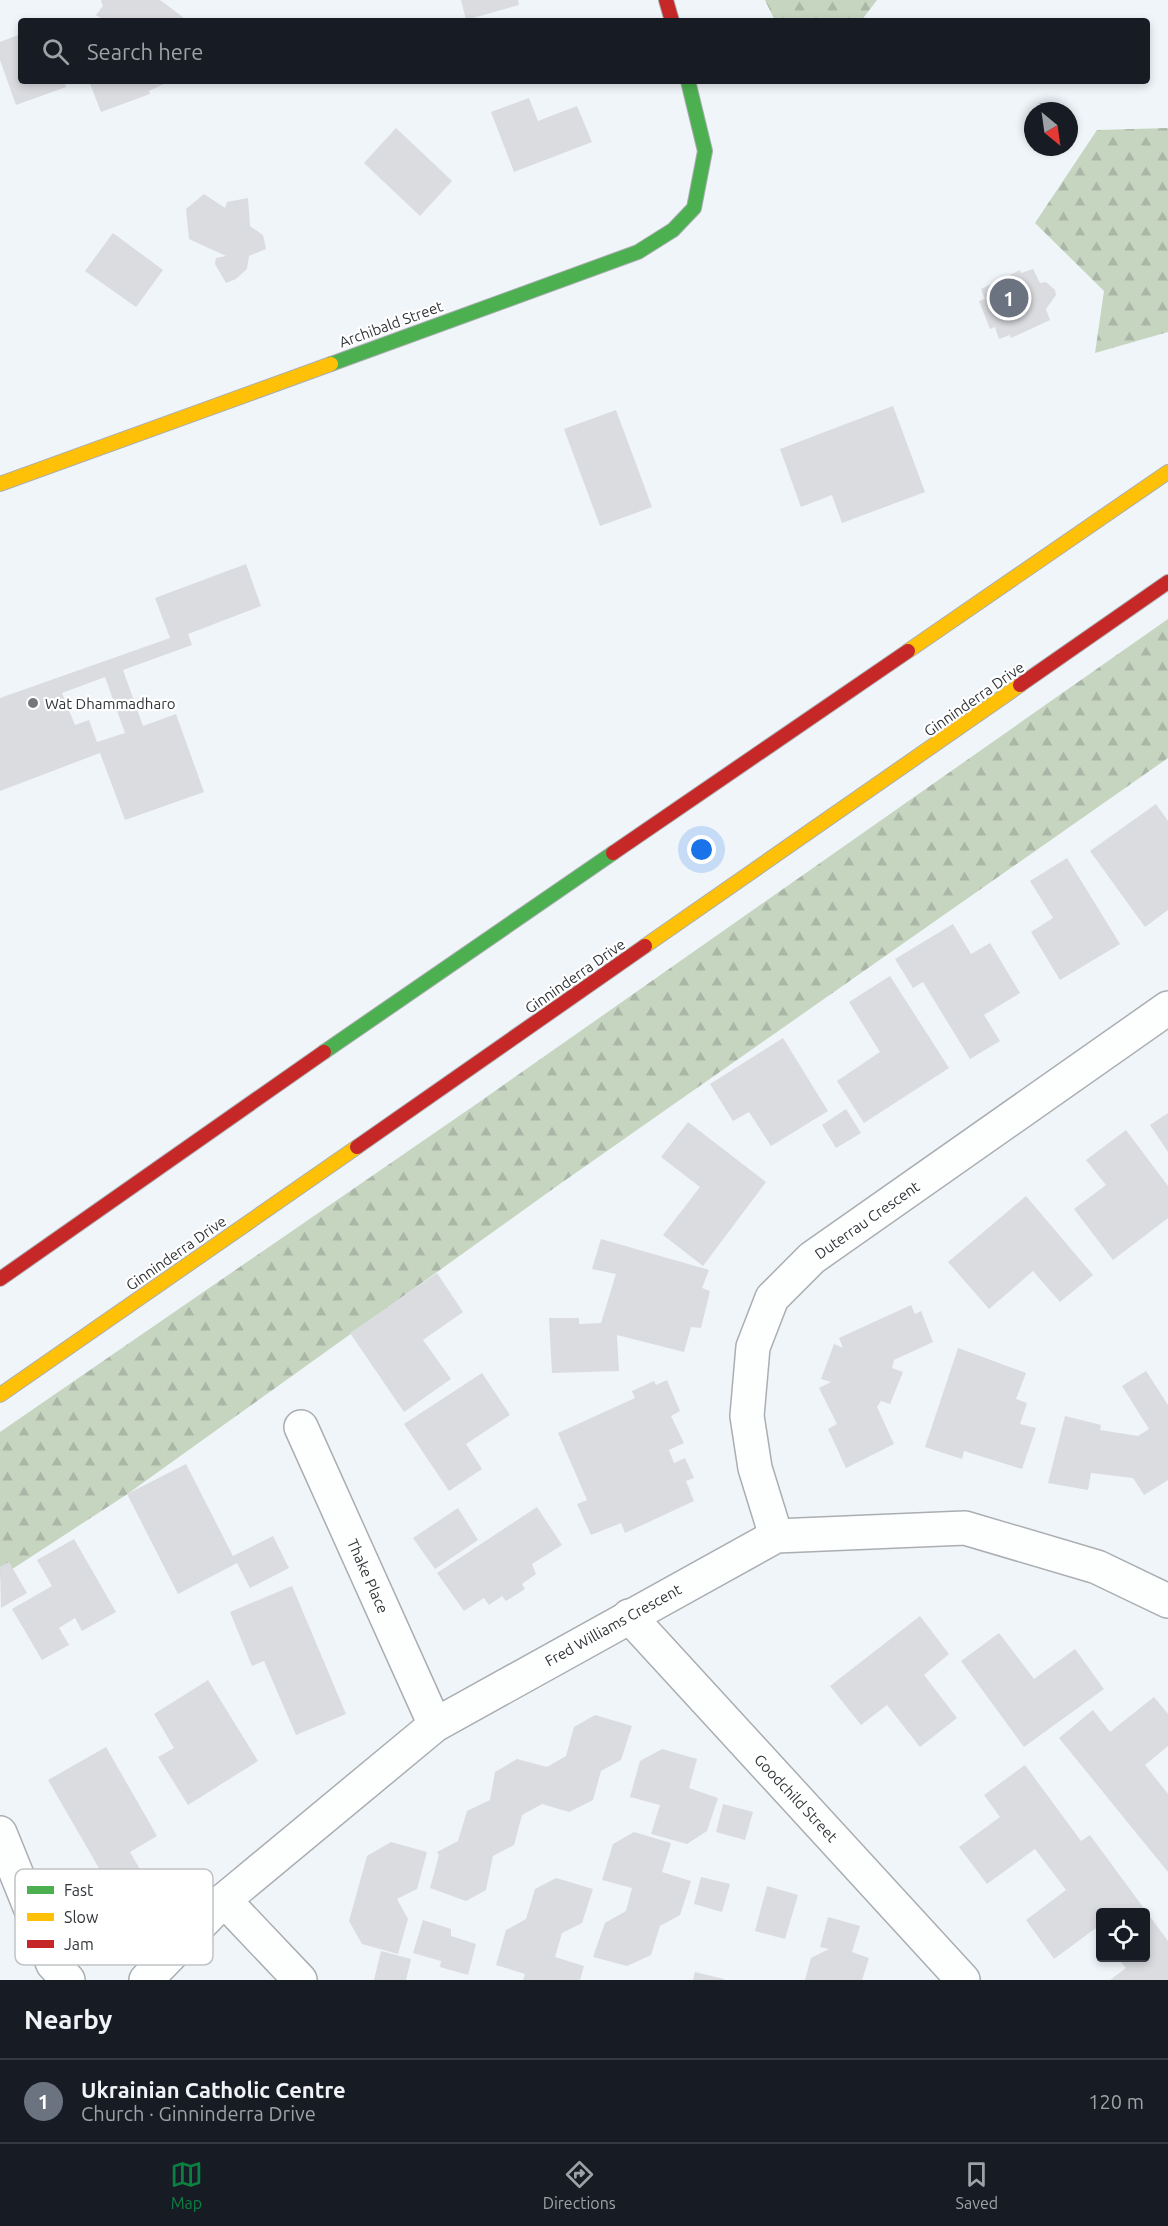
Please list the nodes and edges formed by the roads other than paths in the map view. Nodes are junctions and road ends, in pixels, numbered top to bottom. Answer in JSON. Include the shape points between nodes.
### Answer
{"nodes":[{"id":1,"x":666,"y":0,"type":"edge"},
{"id":2,"x":671,"y":18,"type":"edge"},
{"id":3,"x":689,"y":84,"type":"edge"},
{"id":4,"x":1168,"y":472,"type":"edge"},
{"id":5,"x":0,"y":484,"type":"edge"},
{"id":6,"x":1168,"y":582,"type":"edge"},
{"id":7,"x":1168,"y":1008,"type":"edge"},
{"id":8,"x":0,"y":1279,"type":"edge"},
{"id":9,"x":0,"y":1395,"type":"edge"},
{"id":10,"x":301,"y":1427,"type":"dead end"},
{"id":11,"x":776,"y":1536,"type":"junction"},
{"id":12,"x":1168,"y":1601,"type":"edge"},
{"id":13,"x":629,"y":1616,"type":"junction"},
{"id":14,"x":435,"y":1725,"type":"junction"},
{"id":15,"x":0,"y":1833,"type":"edge"},
{"id":16,"x":15,"y":1870,"type":"edge"},
{"id":17,"x":224,"y":1900,"type":"junction"},
{"id":18,"x":213,"y":1911,"type":"edge"},
{"id":19,"x":54,"y":1965,"type":"edge"},
{"id":20,"x":161,"y":1965,"type":"edge"},
{"id":21,"x":68,"y":1980,"type":"edge"},
{"id":22,"x":146,"y":1980,"type":"edge"},
{"id":23,"x":300,"y":1980,"type":"edge"},
{"id":24,"x":963,"y":1980,"type":"edge"}],
"edges":[{"from":1,"to":2,"type":"main road"},
{"from":3,"to":5,"type":"main road","name":"Archibald Street","via":[[705,151],[694,208],[673,230],[638,252]]},
{"from":4,"to":8,"type":"main road","via":[[282,1080]]},
{"from":6,"to":9,"type":"main road","name":"Ginninderra Drive"},
{"from":7,"to":11,"type":"street","name":"Duterrau Crescent","via":[[812,1258],[772,1298],[753,1347],[747,1416],[755,1468]]},
{"from":10,"to":14,"type":"street","name":"Thake Place"},
{"from":11,"to":12,"type":"street","name":"Fred Williams Crescent","via":[[964,1528],[1097,1567]]},
{"from":11,"to":13,"type":"street","name":"Fred Williams Crescent"},
{"from":13,"to":14,"type":"street","name":"Fred Williams Crescent"},
{"from":13,"to":24,"type":"street","name":"Goodchild Street"},
{"from":14,"to":17,"type":"street","name":"Fred Williams Crescent"},
{"from":15,"to":16,"type":"street"},
{"from":17,"to":18,"type":"street","name":"Fred Williams Crescent"},
{"from":17,"to":23,"type":"street"},
{"from":19,"to":21,"type":"street"},
{"from":20,"to":22,"type":"street","name":"Fred Williams Crescent"}]}
